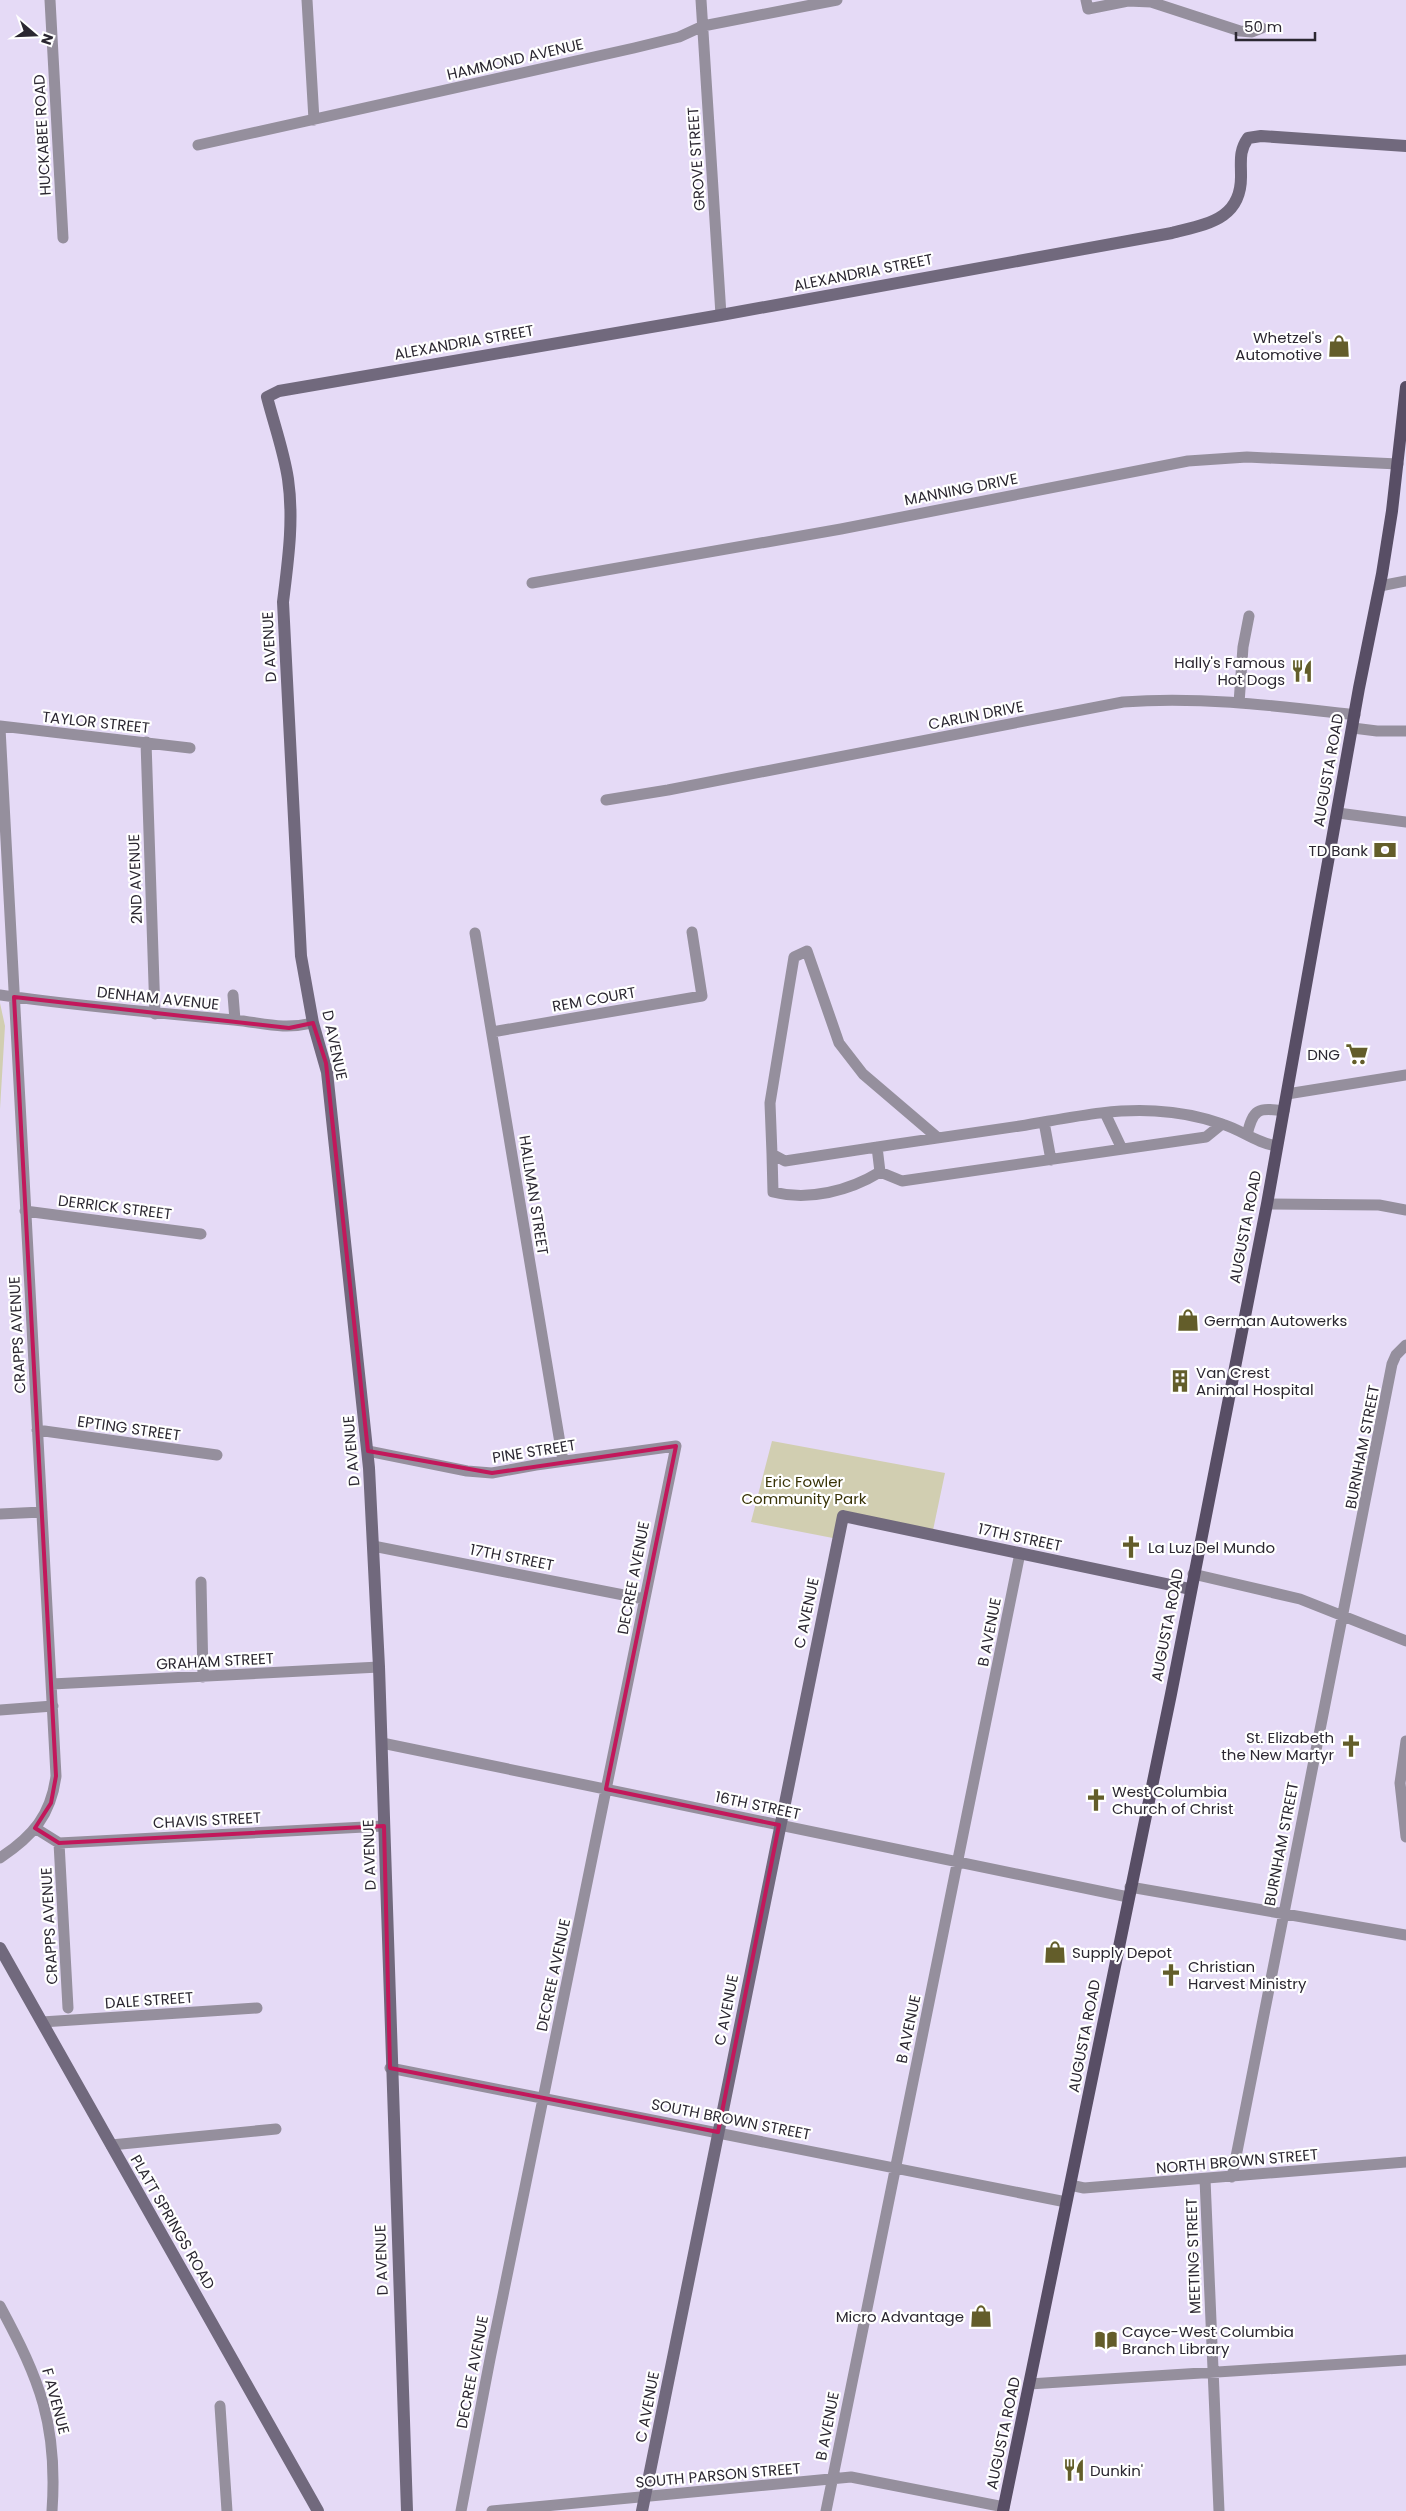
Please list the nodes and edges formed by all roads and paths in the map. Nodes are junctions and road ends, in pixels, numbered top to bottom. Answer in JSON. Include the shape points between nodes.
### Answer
{"nodes":[{"id":1,"x":50,"y":0,"type":"edge"},
{"id":2,"x":307,"y":0,"type":"edge"},
{"id":3,"x":701,"y":0,"type":"edge"},
{"id":4,"x":837,"y":0,"type":"edge"},
{"id":5,"x":1086,"y":0,"type":"edge"},
{"id":6,"x":703,"y":26,"type":"junction"},
{"id":7,"x":1262,"y":28,"type":"dead end"},
{"id":8,"x":314,"y":120,"type":"junction"},
{"id":9,"x":198,"y":145,"type":"dead end"},
{"id":10,"x":1406,"y":146,"type":"edge"},
{"id":11,"x":63,"y":238,"type":"dead end"},
{"id":12,"x":721,"y":315,"type":"junction"},
{"id":13,"x":1406,"y":387,"type":"edge"},
{"id":14,"x":266,"y":397,"type":"joint"},
{"id":15,"x":1398,"y":464,"type":"junction"},
{"id":16,"x":1406,"y":581,"type":"edge"},
{"id":17,"x":532,"y":583,"type":"dead end"},
{"id":18,"x":1380,"y":586,"type":"junction"},
{"id":19,"x":1249,"y":616,"type":"dead end"},
{"id":20,"x":1239,"y":703,"type":"junction"},
{"id":21,"x":1355,"y":715,"type":"junction"},
{"id":22,"x":0,"y":727,"type":"edge"},
{"id":23,"x":1353,"y":728,"type":"junction"},
{"id":24,"x":1406,"y":731,"type":"edge"},
{"id":25,"x":146,"y":742,"type":"junction"},
{"id":26,"x":190,"y":748,"type":"dead end"},
{"id":27,"x":606,"y":800,"type":"dead end"},
{"id":28,"x":1338,"y":813,"type":"junction"},
{"id":29,"x":1406,"y":822,"type":"edge"},
{"id":30,"x":4,"y":886,"type":"edge"},
{"id":31,"x":692,"y":932,"type":"dead end"},
{"id":32,"x":475,"y":933,"type":"dead end"},
{"id":33,"x":233,"y":994,"type":"dead end"},
{"id":34,"x":0,"y":995,"type":"edge"},
{"id":35,"x":14,"y":997,"type":"junction"},
{"id":36,"x":155,"y":1014,"type":"junction"},
{"id":37,"x":235,"y":1020,"type":"junction"},
{"id":38,"x":313,"y":1023,"type":"junction"},
{"id":39,"x":492,"y":1032,"type":"junction"},
{"id":40,"x":1406,"y":1075,"type":"edge"},
{"id":41,"x":1287,"y":1094,"type":"junction"},
{"id":42,"x":1284,"y":1111,"type":"junction"},
{"id":43,"x":1104,"y":1113,"type":"junction"},
{"id":44,"x":1044,"y":1122,"type":"junction"},
{"id":45,"x":1222,"y":1124,"type":"junction"},
{"id":46,"x":1247,"y":1135,"type":"junction"},
{"id":47,"x":938,"y":1138,"type":"junction"},
{"id":48,"x":1277,"y":1146,"type":"junction"},
{"id":49,"x":877,"y":1147,"type":"junction"},
{"id":50,"x":1122,"y":1149,"type":"junction"},
{"id":51,"x":772,"y":1154,"type":"junction"},
{"id":52,"x":1051,"y":1160,"type":"junction"},
{"id":53,"x":880,"y":1172,"type":"junction"},
{"id":54,"x":1266,"y":1204,"type":"junction"},
{"id":55,"x":25,"y":1210,"type":"junction"},
{"id":56,"x":1406,"y":1210,"type":"edge"},
{"id":57,"x":201,"y":1234,"type":"dead end"},
{"id":58,"x":1406,"y":1345,"type":"edge"},
{"id":59,"x":38,"y":1430,"type":"junction"},
{"id":60,"x":676,"y":1446,"type":"joint"},
{"id":61,"x":368,"y":1451,"type":"junction"},
{"id":62,"x":217,"y":1455,"type":"dead end"},
{"id":63,"x":563,"y":1461,"type":"junction"},
{"id":64,"x":42,"y":1512,"type":"junction"},
{"id":65,"x":0,"y":1514,"type":"edge"},
{"id":66,"x":843,"y":1516,"type":"joint"},
{"id":67,"x":373,"y":1546,"type":"junction"},
{"id":68,"x":1020,"y":1553,"type":"junction"},
{"id":69,"x":1193,"y":1574,"type":"junction"},
{"id":70,"x":201,"y":1582,"type":"dead end"},
{"id":71,"x":1190,"y":1588,"type":"junction"},
{"id":72,"x":644,"y":1599,"type":"junction"},
{"id":73,"x":1343,"y":1617,"type":"junction"},
{"id":74,"x":1406,"y":1642,"type":"edge"},
{"id":75,"x":379,"y":1667,"type":"junction"},
{"id":76,"x":204,"y":1677,"type":"junction"},
{"id":77,"x":52,"y":1684,"type":"junction"},
{"id":78,"x":53,"y":1706,"type":"junction"},
{"id":79,"x":0,"y":1710,"type":"edge"},
{"id":80,"x":1406,"y":1741,"type":"edge"},
{"id":81,"x":382,"y":1742,"type":"junction"},
{"id":82,"x":606,"y":1789,"type":"junction"},
{"id":83,"x":779,"y":1825,"type":"junction"},
{"id":84,"x":384,"y":1826,"type":"junction"},
{"id":85,"x":35,"y":1828,"type":"junction"},
{"id":86,"x":1406,"y":1837,"type":"edge"},
{"id":87,"x":59,"y":1843,"type":"junction"},
{"id":88,"x":0,"y":1858,"type":"edge"},
{"id":89,"x":958,"y":1862,"type":"junction"},
{"id":90,"x":1129,"y":1892,"type":"junction"},
{"id":91,"x":1283,"y":1914,"type":"junction"},
{"id":92,"x":1406,"y":1935,"type":"edge"},
{"id":93,"x":0,"y":1948,"type":"edge"},
{"id":94,"x":68,"y":2008,"type":"dead end"},
{"id":95,"x":257,"y":2008,"type":"dead end"},
{"id":96,"x":42,"y":2022,"type":"junction"},
{"id":97,"x":390,"y":2068,"type":"junction"},
{"id":98,"x":544,"y":2098,"type":"junction"},
{"id":99,"x":276,"y":2129,"type":"dead end"},
{"id":100,"x":718,"y":2132,"type":"junction"},
{"id":101,"x":111,"y":2145,"type":"junction"},
{"id":102,"x":1406,"y":2162,"type":"edge"},
{"id":103,"x":895,"y":2166,"type":"junction"},
{"id":104,"x":1232,"y":2177,"type":"junction"},
{"id":105,"x":1205,"y":2180,"type":"junction"},
{"id":106,"x":1070,"y":2185,"type":"junction"},
{"id":107,"x":1066,"y":2202,"type":"junction"},
{"id":108,"x":0,"y":2306,"type":"edge"},
{"id":109,"x":1406,"y":2360,"type":"edge"},
{"id":110,"x":1213,"y":2371,"type":"junction"},
{"id":111,"x":1029,"y":2384,"type":"junction"},
{"id":112,"x":220,"y":2406,"type":"dead end"},
{"id":113,"x":832,"y":2479,"type":"junction"},
{"id":114,"x":645,"y":2497,"type":"junction"},
{"id":115,"x":1004,"y":2509,"type":"edge"},
{"id":116,"x":52,"y":2511,"type":"edge"},
{"id":117,"x":227,"y":2511,"type":"edge"},
{"id":118,"x":318,"y":2511,"type":"edge"},
{"id":119,"x":406,"y":2511,"type":"edge"},
{"id":120,"x":461,"y":2511,"type":"edge"},
{"id":121,"x":492,"y":2511,"type":"edge"},
{"id":122,"x":642,"y":2511,"type":"edge"},
{"id":123,"x":826,"y":2511,"type":"edge"},
{"id":124,"x":1218,"y":2511,"type":"edge"}],
"edges":[{"from":1,"to":11,"type":"street","name":"HUCKABEE ROAD"},
{"from":2,"to":8,"type":"street"},
{"from":3,"to":6,"type":"street","name":"GROVE STREET"},
{"from":4,"to":6,"type":"street","name":"HAMMOND AVENUE"},
{"from":5,"to":7,"type":"street","via":[[1088,9],[1128,1],[1151,2],[1240,31],[1252,32]]},
{"from":6,"to":8,"type":"street","name":"HAMMOND AVENUE","via":[[665,40]]},
{"from":6,"to":12,"type":"street","name":"GROVE STREET"},
{"from":8,"to":9,"type":"street","name":"HAMMOND AVENUE"},
{"from":10,"to":12,"type":"street","name":"ALEXANDRIA STREET","via":[[1261,136],[1248,138],[1241,148],[1240,187],[1233,205],[1227,214],[1210,223],[1172,233]]},
{"from":12,"to":14,"type":"street","name":"ALEXANDRIA STREET","via":[[279,391]]},
{"from":13,"to":15,"type":"main road","name":"AUGUSTA ROAD"},
{"from":14,"to":38,"type":"street","name":"D AVENUE","via":[[284,460],[290,498],[283,602],[299,930]]},
{"from":15,"to":17,"type":"street","name":"MANNING DRIVE","via":[[1247,457],[1188,461],[841,529]]},
{"from":15,"to":18,"type":"main road","name":"AUGUSTA ROAD"},
{"from":16,"to":18,"type":"street"},
{"from":18,"to":21,"type":"main road","name":"AUGUSTA ROAD"},
{"from":19,"to":20,"type":"street"},
{"from":20,"to":21,"type":"street","name":"CARLIN DRIVE"},
{"from":20,"to":27,"type":"street","name":"CARLIN DRIVE","via":[[1164,699],[1123,702]]},
{"from":21,"to":23,"type":"main road","name":"AUGUSTA ROAD"},
{"from":22,"to":25,"type":"street","name":"TAYLOR STREET"},
{"from":22,"to":30,"type":"street","name":"CRAPPS AVENUE"},
{"from":23,"to":24,"type":"street"},
{"from":23,"to":28,"type":"main road","name":"AUGUSTA ROAD"},
{"from":25,"to":26,"type":"street","name":"TAYLOR STREET"},
{"from":25,"to":36,"type":"street","name":"2ND AVENUE"},
{"from":28,"to":29,"type":"street"},
{"from":28,"to":41,"type":"main road","name":"AUGUSTA ROAD"},
{"from":30,"to":35,"type":"street","name":"CRAPPS AVENUE"},
{"from":31,"to":39,"type":"street","name":"REM COURT","via":[[702,996]]},
{"from":32,"to":39,"type":"street","name":"HALLMAN STREET"},
{"from":33,"to":37,"type":"street"},
{"from":34,"to":35,"type":"street","name":"DENHAM AVENUE"},
{"from":35,"to":36,"type":"street","name":"DENHAM AVENUE"},
{"from":35,"to":55,"type":"street","name":"CRAPPS AVENUE"},
{"from":36,"to":37,"type":"street","name":"DENHAM AVENUE"},
{"from":37,"to":38,"type":"street","name":"DENHAM AVENUE","via":[[289,1028]]},
{"from":38,"to":61,"type":"street","name":"D AVENUE","via":[[327,1072]]},
{"from":39,"to":63,"type":"street","name":"HALLMAN STREET"},
{"from":40,"to":41,"type":"street"},
{"from":41,"to":42,"type":"main road","name":"AUGUSTA ROAD"},
{"from":42,"to":46,"type":"street","via":[[1262,1108],[1256,1111]]},
{"from":42,"to":48,"type":"main road","name":"AUGUSTA ROAD"},
{"from":43,"to":44,"type":"street"},
{"from":43,"to":45,"type":"street","via":[[1156,1111]]},
{"from":43,"to":50,"type":"street"},
{"from":44,"to":47,"type":"street"},
{"from":44,"to":52,"type":"street"},
{"from":45,"to":46,"type":"street"},
{"from":45,"to":50,"type":"street","via":[[1206,1137]]},
{"from":46,"to":48,"type":"street","via":[[1262,1144]]},
{"from":47,"to":49,"type":"street"},
{"from":47,"to":51,"type":"street","via":[[863,1074],[839,1043],[808,951],[794,957],[770,1104]]},
{"from":48,"to":54,"type":"main road","name":"AUGUSTA ROAD"},
{"from":49,"to":51,"type":"street","via":[[785,1161]]},
{"from":49,"to":53,"type":"street"},
{"from":50,"to":52,"type":"street"},
{"from":51,"to":53,"type":"street","via":[[773,1192],[789,1196],[833,1192],[864,1182]]},
{"from":52,"to":53,"type":"street","via":[[902,1181]]},
{"from":54,"to":56,"type":"street","via":[[1379,1204]]},
{"from":54,"to":69,"type":"main road","name":"AUGUSTA ROAD"},
{"from":55,"to":57,"type":"street","name":"DERRICK STREET"},
{"from":55,"to":59,"type":"street","name":"CRAPPS AVENUE"},
{"from":58,"to":73,"type":"street","name":"BURNHAM STREET","via":[[1392,1364]]},
{"from":59,"to":62,"type":"street","name":"EPTING STREET"},
{"from":59,"to":64,"type":"street","name":"CRAPPS AVENUE"},
{"from":60,"to":63,"type":"street","name":"PINE STREET"},
{"from":60,"to":72,"type":"street","name":"DECREE AVENUE"},
{"from":61,"to":63,"type":"street","name":"PINE STREET","via":[[480,1473]]},
{"from":61,"to":67,"type":"street","name":"D AVENUE"},
{"from":64,"to":65,"type":"street"},
{"from":64,"to":77,"type":"street","name":"CRAPPS AVENUE"},
{"from":66,"to":68,"type":"street","name":"17TH STREET"},
{"from":66,"to":83,"type":"street","name":"C AVENUE"},
{"from":67,"to":72,"type":"street","name":"17TH STREET"},
{"from":67,"to":75,"type":"street","name":"D AVENUE"},
{"from":68,"to":71,"type":"street","name":"17TH STREET"},
{"from":68,"to":89,"type":"street","name":"B AVENUE"},
{"from":69,"to":71,"type":"main road","name":"AUGUSTA ROAD"},
{"from":69,"to":73,"type":"street","via":[[1300,1599]]},
{"from":70,"to":76,"type":"street"},
{"from":71,"to":90,"type":"main road","name":"AUGUSTA ROAD"},
{"from":72,"to":82,"type":"street","name":"DECREE AVENUE"},
{"from":73,"to":74,"type":"street"},
{"from":73,"to":91,"type":"street","name":"BURNHAM STREET"},
{"from":75,"to":76,"type":"street","name":"GRAHAM STREET"},
{"from":75,"to":81,"type":"street","name":"D AVENUE"},
{"from":76,"to":77,"type":"street","name":"GRAHAM STREET"},
{"from":77,"to":78,"type":"street","name":"CRAPPS AVENUE"},
{"from":78,"to":79,"type":"street"},
{"from":78,"to":85,"type":"street","name":"CRAPPS AVENUE","via":[[56,1776],[51,1803]]},
{"from":80,"to":86,"type":"street","via":[[1400,1783]]},
{"from":81,"to":82,"type":"street","name":"16TH STREET"},
{"from":81,"to":84,"type":"street","name":"D AVENUE"},
{"from":82,"to":83,"type":"street","name":"16TH STREET"},
{"from":82,"to":98,"type":"street","name":"DECREE AVENUE"},
{"from":83,"to":89,"type":"street","name":"16TH STREET"},
{"from":83,"to":100,"type":"street","name":"C AVENUE"},
{"from":84,"to":87,"type":"street","name":"CHAVIS STREET"},
{"from":84,"to":97,"type":"street","name":"D AVENUE"},
{"from":85,"to":87,"type":"street"},
{"from":85,"to":88,"type":"street","name":"CRAPPS AVENUE"},
{"from":87,"to":94,"type":"street","name":"CRAPPS AVENUE"},
{"from":89,"to":90,"type":"street","name":"16TH STREET"},
{"from":89,"to":103,"type":"street","name":"B AVENUE"},
{"from":90,"to":91,"type":"street","name":"16TH STREET"},
{"from":90,"to":106,"type":"main road","name":"AUGUSTA ROAD"},
{"from":91,"to":92,"type":"street","name":"16TH STREET"},
{"from":91,"to":104,"type":"street","name":"BURNHAM STREET"},
{"from":93,"to":96,"type":"street","name":"PLATT SPRINGS ROAD"},
{"from":95,"to":96,"type":"street","name":"DALE STREET"},
{"from":96,"to":101,"type":"street","name":"PLATT SPRINGS ROAD"},
{"from":97,"to":98,"type":"street","name":"SOUTH BROWN STREET"},
{"from":97,"to":119,"type":"street","name":"D AVENUE"},
{"from":98,"to":100,"type":"street","name":"SOUTH BROWN STREET"},
{"from":98,"to":120,"type":"street","name":"DECREE AVENUE"},
{"from":99,"to":101,"type":"street"},
{"from":100,"to":103,"type":"street","name":"SOUTH BROWN STREET"},
{"from":100,"to":114,"type":"street","name":"C AVENUE"},
{"from":101,"to":118,"type":"street","name":"PLATT SPRINGS ROAD"},
{"from":102,"to":104,"type":"street","name":"NORTH BROWN STREET"},
{"from":103,"to":107,"type":"street","name":"SOUTH BROWN STREET"},
{"from":103,"to":113,"type":"street","name":"B AVENUE"},
{"from":104,"to":105,"type":"street","name":"NORTH BROWN STREET"},
{"from":105,"to":106,"type":"street","name":"NORTH BROWN STREET","via":[[1084,2188]]},
{"from":105,"to":110,"type":"street","name":"MEETING STREET"},
{"from":106,"to":107,"type":"main road","name":"AUGUSTA ROAD"},
{"from":107,"to":111,"type":"main road","name":"AUGUSTA ROAD"},
{"from":108,"to":116,"type":"street","name":"F AVENUE","via":[[42,2395],[52,2444]]},
{"from":109,"to":110,"type":"street"},
{"from":110,"to":111,"type":"street"},
{"from":110,"to":124,"type":"street","name":"MEETING STREET"},
{"from":111,"to":115,"type":"main road","name":"AUGUSTA ROAD"},
{"from":112,"to":117,"type":"street"},
{"from":113,"to":114,"type":"street","name":"SOUTH PARSON STREET"},
{"from":113,"to":115,"type":"street","name":"SOUTH PARSON STREET","via":[[851,2477]]},
{"from":113,"to":123,"type":"street","name":"B AVENUE"},
{"from":114,"to":121,"type":"street","name":"SOUTH PARSON STREET"},
{"from":114,"to":122,"type":"street","name":"C AVENUE"}]}
